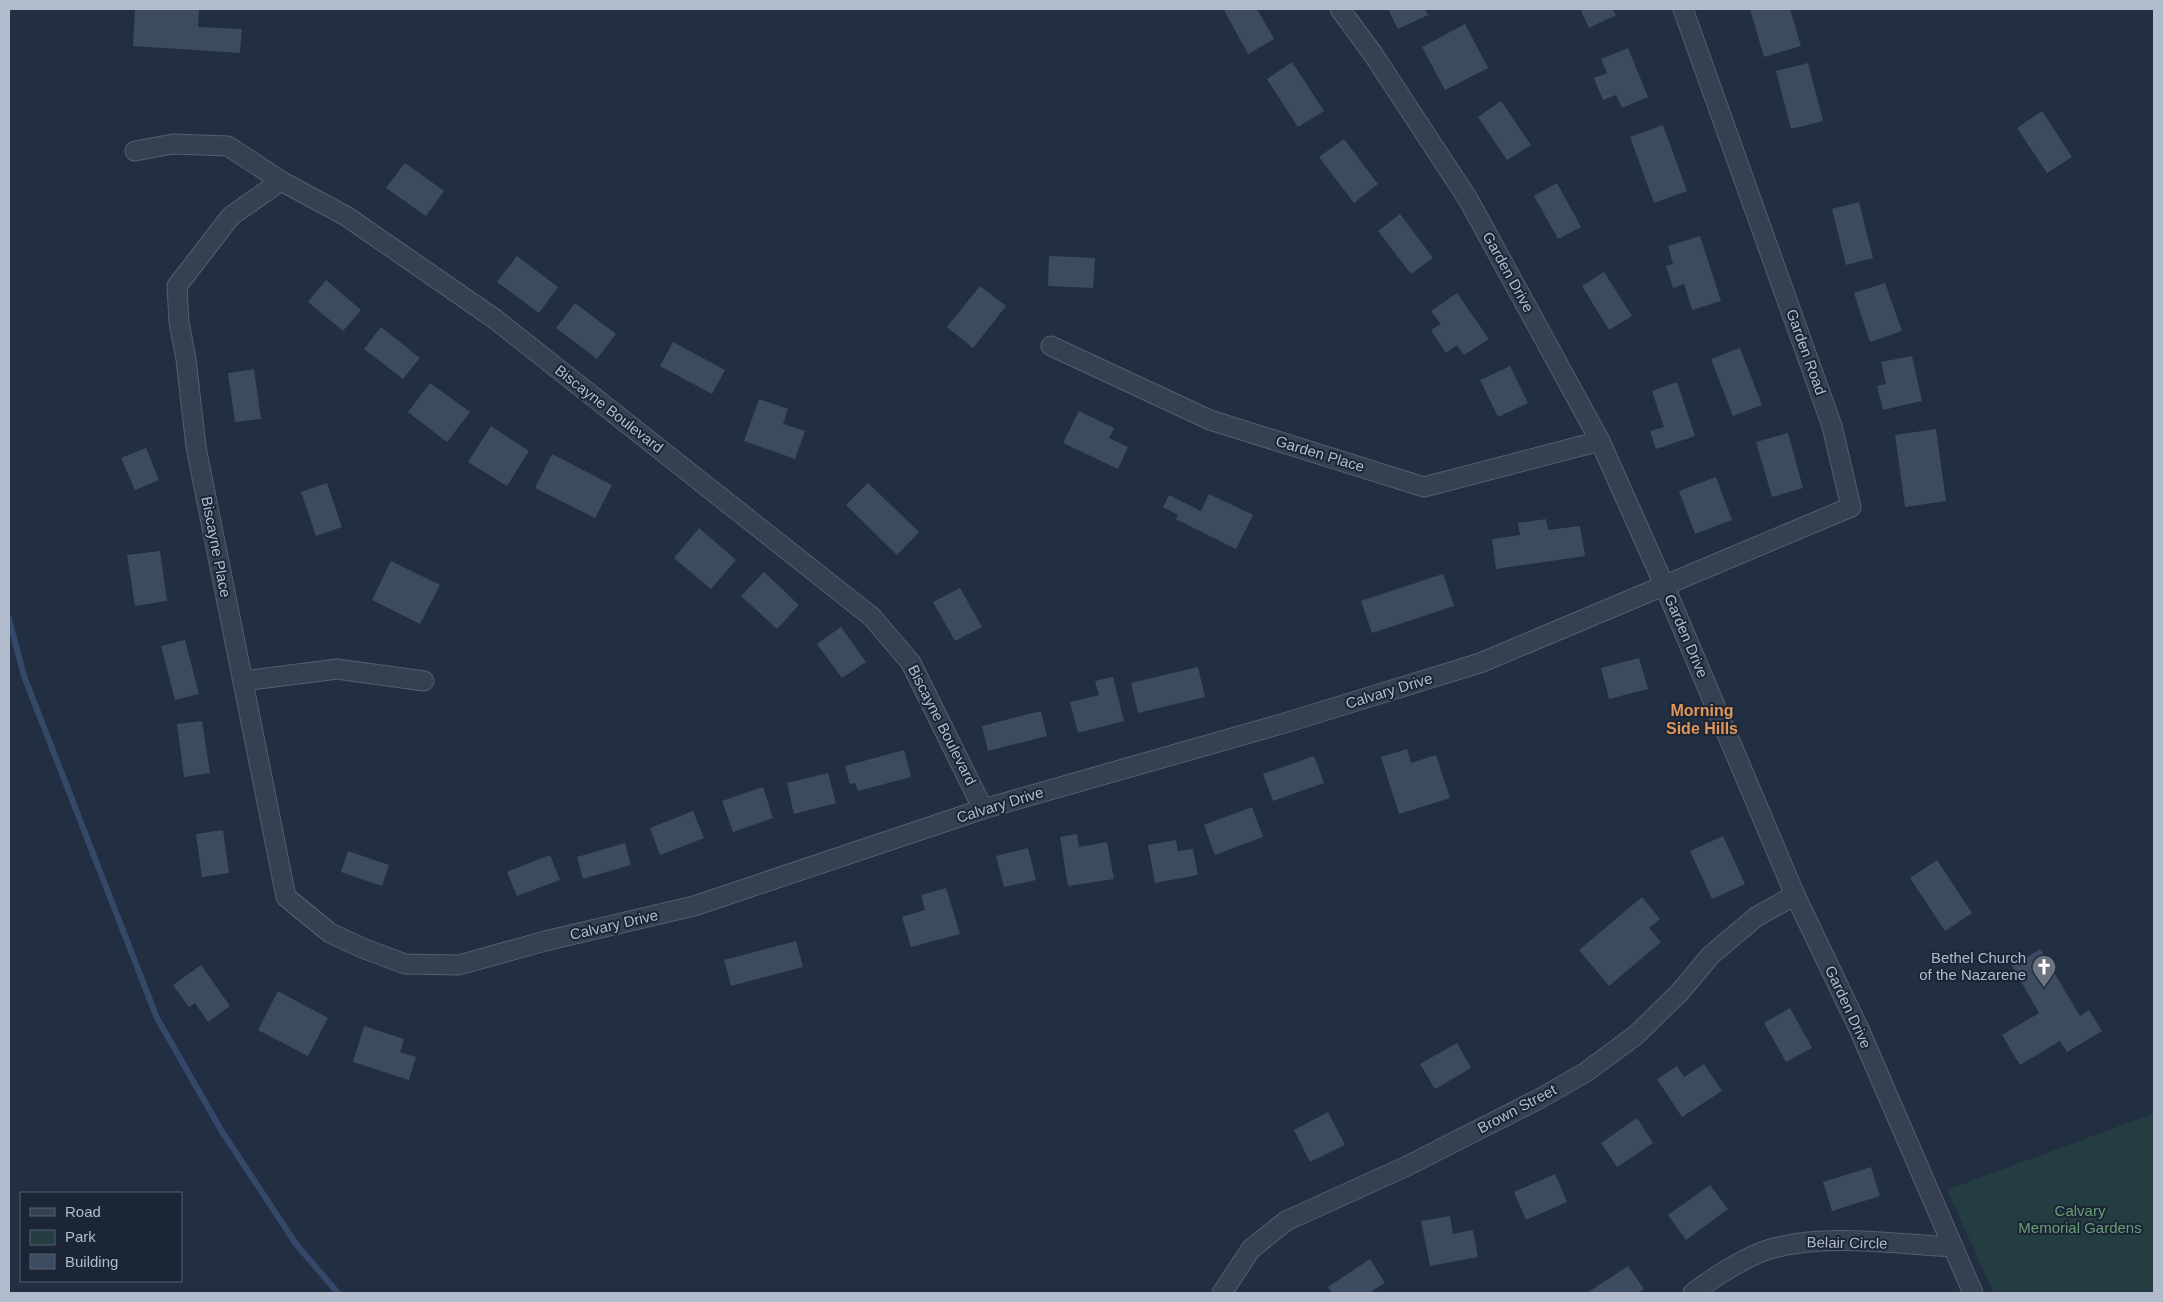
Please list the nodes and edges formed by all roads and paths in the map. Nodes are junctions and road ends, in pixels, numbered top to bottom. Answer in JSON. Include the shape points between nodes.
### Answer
{"nodes":[{"id":1,"x":1340,"y":9,"type":"edge"},
{"id":2,"x":1683,"y":9,"type":"edge"},
{"id":3,"x":135,"y":151,"type":"dead end"},
{"id":4,"x":281,"y":182,"type":"junction"},
{"id":5,"x":1051,"y":346,"type":"dead end"},
{"id":6,"x":1600,"y":441,"type":"junction"},
{"id":7,"x":1665,"y":587,"type":"junction"},
{"id":8,"x":243,"y":681,"type":"junction"},
{"id":9,"x":424,"y":681,"type":"dead end"},
{"id":10,"x":983,"y":809,"type":"junction"},
{"id":11,"x":1795,"y":894,"type":"junction"},
{"id":12,"x":330,"y":932,"type":"joint"},
{"id":13,"x":1953,"y":1247,"type":"junction"},
{"id":14,"x":1222,"y":1293,"type":"edge"},
{"id":15,"x":1694,"y":1293,"type":"edge"},
{"id":16,"x":1973,"y":1293,"type":"edge"}],
"edges":[{"from":1,"to":6,"type":"street","name":"Garden Drive","via":[[1468,199]]},
{"from":2,"to":7,"type":"street","name":"Garden Road","via":[[1832,426],[1851,508]]},
{"from":3,"to":4,"type":"street","name":"Biscayne Boulevard","via":[[174,144],[228,146]]},
{"from":4,"to":8,"type":"street","name":"Biscayne Place","via":[[231,216],[177,286],[196,447]]},
{"from":4,"to":10,"type":"street","name":"Biscayne Boulevard","via":[[346,216],[495,319],[872,617],[912,662]]},
{"from":5,"to":6,"type":"street","name":"Garden Place","via":[[1210,420],[1424,487]]},
{"from":6,"to":7,"type":"street","name":"Garden Drive"},
{"from":7,"to":10,"type":"street","name":"Calvary Drive","via":[[1480,663]]},
{"from":7,"to":11,"type":"street","name":"Garden Drive"},
{"from":8,"to":9,"type":"street","via":[[337,669]]},
{"from":8,"to":12,"type":"street","name":"Biscayne Place","via":[[286,897]]},
{"from":10,"to":12,"type":"street","name":"Calvary Drive","via":[[694,906],[459,965],[405,964]]},
{"from":11,"to":13,"type":"street","name":"Garden Drive","via":[[1859,1028]]},
{"from":11,"to":14,"type":"street","name":"Brown Street","via":[[1756,917],[1719,948],[1636,1036],[1586,1072],[1407,1166],[1286,1221],[1251,1250]]},
{"from":13,"to":15,"type":"street","name":"Belair Circle","via":[[1802,1242],[1768,1250],[1731,1268]]},
{"from":13,"to":16,"type":"street","name":"Garden Drive"}]}
